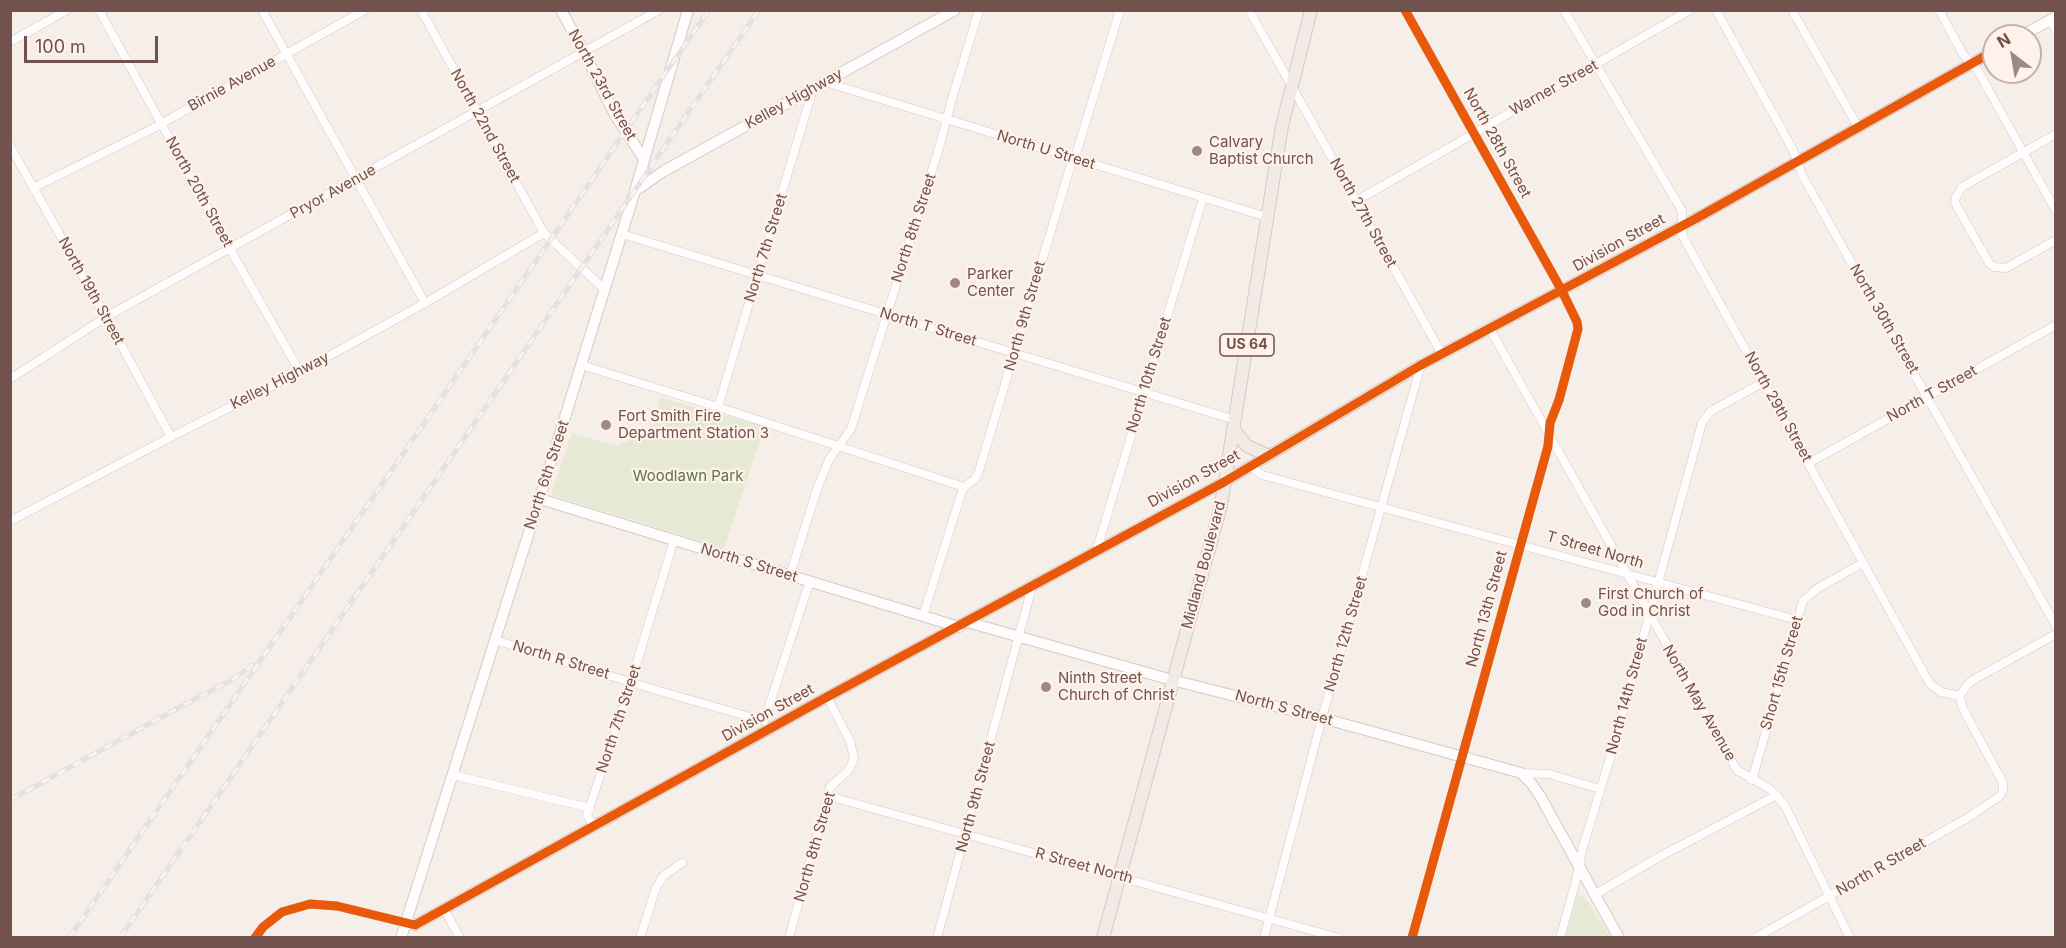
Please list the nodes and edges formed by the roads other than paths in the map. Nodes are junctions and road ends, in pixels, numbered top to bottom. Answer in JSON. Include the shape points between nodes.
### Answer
{"nodes":[{"id":1,"x":67,"y":10,"type":"edge"},
{"id":2,"x":99,"y":10,"type":"edge"},
{"id":3,"x":262,"y":10,"type":"edge"},
{"id":4,"x":365,"y":10,"type":"edge"},
{"id":5,"x":421,"y":10,"type":"edge"},
{"id":6,"x":561,"y":10,"type":"edge"},
{"id":7,"x":659,"y":10,"type":"edge"},
{"id":8,"x":687,"y":10,"type":"edge"},
{"id":9,"x":954,"y":10,"type":"edge"},
{"id":10,"x":979,"y":10,"type":"edge"},
{"id":11,"x":1120,"y":10,"type":"edge"},
{"id":12,"x":1249,"y":10,"type":"edge"},
{"id":13,"x":1405,"y":10,"type":"edge"},
{"id":14,"x":1564,"y":10,"type":"edge"},
{"id":15,"x":1690,"y":10,"type":"edge"},
{"id":16,"x":1716,"y":10,"type":"edge"},
{"id":17,"x":1792,"y":10,"type":"edge"},
{"id":18,"x":1939,"y":10,"type":"edge"},
{"id":19,"x":1312,"y":12,"type":"edge"},
{"id":20,"x":2053,"y":18,"type":"edge"},
{"id":21,"x":2055,"y":30,"type":"edge"},
{"id":22,"x":10,"y":42,"type":"edge"},
{"id":23,"x":584,"y":52,"type":"junction"},
{"id":24,"x":286,"y":54,"type":"junction"},
{"id":25,"x":1982,"y":58,"type":"edge"},
{"id":26,"x":1971,"y":64,"type":"junction"},
{"id":27,"x":1595,"y":65,"type":"junction"},
{"id":28,"x":825,"y":82,"type":"junction"},
{"id":29,"x":1292,"y":87,"type":"junction"},
{"id":30,"x":813,"y":89,"type":"junction"},
{"id":31,"x":476,"y":112,"type":"junction"},
{"id":32,"x":946,"y":120,"type":"junction"},
{"id":33,"x":161,"y":124,"type":"junction"},
{"id":34,"x":1858,"y":127,"type":"junction"},
{"id":35,"x":1474,"y":133,"type":"junction"},
{"id":36,"x":2055,"y":134,"type":"edge"},
{"id":37,"x":10,"y":146,"type":"edge"},
{"id":38,"x":2023,"y":153,"type":"junction"},
{"id":39,"x":644,"y":159,"type":"junction"},
{"id":40,"x":1074,"y":159,"type":"junction"},
{"id":41,"x":1798,"y":160,"type":"junction"},
{"id":42,"x":355,"y":180,"type":"junction"},
{"id":43,"x":33,"y":188,"type":"junction"},
{"id":44,"x":635,"y":191,"type":"junction"},
{"id":45,"x":1203,"y":198,"type":"junction"},
{"id":46,"x":1356,"y":201,"type":"junction"},
{"id":47,"x":2055,"y":211,"type":"edge"},
{"id":48,"x":1267,"y":217,"type":"junction"},
{"id":49,"x":1682,"y":225,"type":"junction"},
{"id":50,"x":544,"y":233,"type":"junction"},
{"id":51,"x":622,"y":234,"type":"junction"},
{"id":52,"x":2055,"y":240,"type":"edge"},
{"id":53,"x":230,"y":249,"type":"junction"},
{"id":54,"x":757,"y":275,"type":"junction"},
{"id":55,"x":604,"y":289,"type":"junction"},
{"id":56,"x":1562,"y":291,"type":"junction"},
{"id":57,"x":425,"y":303,"type":"junction"},
{"id":58,"x":886,"y":315,"type":"junction"},
{"id":59,"x":106,"y":317,"type":"junction"},
{"id":60,"x":2055,"y":325,"type":"edge"},
{"id":61,"x":1490,"y":329,"type":"junction"},
{"id":62,"x":1014,"y":353,"type":"junction"},
{"id":63,"x":1442,"y":354,"type":"junction"},
{"id":64,"x":581,"y":365,"type":"junction"},
{"id":65,"x":1421,"y":365,"type":"junction"},
{"id":66,"x":300,"y":372,"type":"junction"},
{"id":67,"x":10,"y":379,"type":"edge"},
{"id":68,"x":1764,"y":381,"type":"junction"},
{"id":69,"x":1143,"y":393,"type":"junction"},
{"id":70,"x":1928,"y":396,"type":"junction"},
{"id":71,"x":718,"y":407,"type":"junction"},
{"id":72,"x":1234,"y":424,"type":"junction"},
{"id":73,"x":1549,"y":435,"type":"junction"},
{"id":74,"x":171,"y":437,"type":"junction"},
{"id":75,"x":838,"y":446,"type":"junction"},
{"id":76,"x":1267,"y":455,"type":"junction"},
{"id":77,"x":1809,"y":463,"type":"junction"},
{"id":78,"x":1250,"y":466,"type":"junction"},
{"id":79,"x":1224,"y":482,"type":"junction"},
{"id":80,"x":964,"y":487,"type":"junction"},
{"id":81,"x":540,"y":499,"type":"junction"},
{"id":82,"x":1382,"y":507,"type":"junction"},
{"id":83,"x":10,"y":521,"type":"edge"},
{"id":84,"x":674,"y":540,"type":"junction"},
{"id":85,"x":1521,"y":544,"type":"junction"},
{"id":86,"x":1096,"y":552,"type":"junction"},
{"id":87,"x":1863,"y":563,"type":"junction"},
{"id":88,"x":1627,"y":574,"type":"junction"},
{"id":89,"x":790,"y":575,"type":"junction"},
{"id":90,"x":810,"y":581,"type":"junction"},
{"id":91,"x":1658,"y":583,"type":"junction"},
{"id":92,"x":1032,"y":586,"type":"junction"},
{"id":93,"x":1649,"y":614,"type":"junction"},
{"id":94,"x":923,"y":616,"type":"junction"},
{"id":95,"x":1797,"y":620,"type":"junction"},
{"id":96,"x":963,"y":624,"type":"junction"},
{"id":97,"x":2055,"y":626,"type":"edge"},
{"id":98,"x":2055,"y":634,"type":"edge"},
{"id":99,"x":1020,"y":636,"type":"junction"},
{"id":100,"x":495,"y":640,"type":"junction"},
{"id":101,"x":1172,"y":680,"type":"junction"},
{"id":102,"x":631,"y":682,"type":"junction"},
{"id":103,"x":1960,"y":696,"type":"junction"},
{"id":104,"x":827,"y":697,"type":"junction"},
{"id":105,"x":1322,"y":718,"type":"junction"},
{"id":106,"x":767,"y":725,"type":"junction"},
{"id":107,"x":1462,"y":757,"type":"junction"},
{"id":108,"x":1521,"y":773,"type":"junction"},
{"id":109,"x":453,"y":775,"type":"junction"},
{"id":110,"x":1752,"y":780,"type":"junction"},
{"id":111,"x":1600,"y":789,"type":"junction"},
{"id":112,"x":1778,"y":795,"type":"junction"},
{"id":113,"x":828,"y":796,"type":"junction"},
{"id":114,"x":590,"y":808,"type":"junction"},
{"id":115,"x":594,"y":827,"type":"junction"},
{"id":116,"x":966,"y":834,"type":"junction"},
{"id":117,"x":682,"y":863,"type":"dead end"},
{"id":118,"x":1579,"y":867,"type":"junction"},
{"id":119,"x":1118,"y":875,"type":"junction"},
{"id":120,"x":1594,"y":895,"type":"junction"},
{"id":121,"x":1829,"y":896,"type":"junction"},
{"id":122,"x":444,"y":909,"type":"junction"},
{"id":123,"x":1270,"y":917,"type":"junction"},
{"id":124,"x":406,"y":923,"type":"junction"},
{"id":125,"x":255,"y":938,"type":"edge"},
{"id":126,"x":401,"y":938,"type":"edge"},
{"id":127,"x":460,"y":938,"type":"edge"},
{"id":128,"x":640,"y":938,"type":"edge"},
{"id":129,"x":789,"y":938,"type":"edge"},
{"id":130,"x":938,"y":938,"type":"edge"},
{"id":131,"x":1102,"y":938,"type":"edge"},
{"id":132,"x":1264,"y":938,"type":"edge"},
{"id":133,"x":1339,"y":938,"type":"edge"},
{"id":134,"x":1412,"y":938,"type":"edge"},
{"id":135,"x":1560,"y":938,"type":"edge"},
{"id":136,"x":1619,"y":938,"type":"edge"},
{"id":137,"x":1755,"y":938,"type":"edge"},
{"id":138,"x":1850,"y":938,"type":"edge"}],
"edges":[{"from":1,"to":22,"type":"street"},
{"from":2,"to":33,"type":"street","name":"North 20th Street"},
{"from":3,"to":24,"type":"street"},
{"from":4,"to":24,"type":"street","name":"Birnie Avenue"},
{"from":5,"to":31,"type":"street","name":"North 22nd Street"},
{"from":6,"to":23,"type":"street","name":"North 23rd Street"},
{"from":7,"to":23,"type":"street","name":"Pryor Avenue"},
{"from":8,"to":39,"type":"street","name":"North 6th Street"},
{"from":9,"to":28,"type":"street","name":"Kelley Highway"},
{"from":10,"to":32,"type":"street","name":"North 8th Street"},
{"from":11,"to":40,"type":"street","name":"North 9th Street"},
{"from":12,"to":29,"type":"street","name":"North 27th Street"},
{"from":13,"to":35,"type":"street","name":"North 28th Street"},
{"from":14,"to":27,"type":"street","name":"North 29th Street"},
{"from":15,"to":27,"type":"street","name":"Warner Street"},
{"from":16,"to":41,"type":"street","name":"North 30th Street"},
{"from":17,"to":34,"type":"street"},
{"from":18,"to":26,"type":"street"},
{"from":19,"to":29,"type":"main road","name":"Midland Boulevard","number":"US 64"},
{"from":20,"to":21,"type":"street"},
{"from":23,"to":31,"type":"street","name":"Pryor Avenue"},
{"from":23,"to":39,"type":"street","name":"North 23rd Street","via":[[615,115]]},
{"from":24,"to":33,"type":"street","name":"Birnie Avenue"},
{"from":24,"to":42,"type":"street"},
{"from":25,"to":26,"type":"street","name":"Division Street"},
{"from":26,"to":34,"type":"street","name":"Division Street"},
{"from":26,"to":38,"type":"street"},
{"from":27,"to":35,"type":"street","name":"Warner Street"},
{"from":27,"to":49,"type":"street","name":"North 29th Street","via":[[1682,211]]},
{"from":28,"to":30,"type":"street","name":"Kelley Highway"},
{"from":28,"to":32,"type":"street","name":"North U Street"},
{"from":29,"to":46,"type":"street","name":"North 27th Street"},
{"from":29,"to":48,"type":"main road","name":"Midland Boulevard","number":"US 64"},
{"from":30,"to":44,"type":"street","name":"Kelley Highway"},
{"from":30,"to":54,"type":"street","name":"North 7th Street"},
{"from":31,"to":42,"type":"street","name":"Pryor Avenue"},
{"from":31,"to":50,"type":"street","name":"North 22nd Street"},
{"from":32,"to":40,"type":"street","name":"North U Street"},
{"from":32,"to":58,"type":"street","name":"North 8th Street"},
{"from":33,"to":43,"type":"street","name":"Birnie Avenue"},
{"from":33,"to":53,"type":"street","name":"North 20th Street"},
{"from":34,"to":41,"type":"street","name":"Division Street"},
{"from":35,"to":46,"type":"street","name":"Warner Street"},
{"from":35,"to":56,"type":"street","name":"North 28th Street"},
{"from":36,"to":38,"type":"street"},
{"from":37,"to":43,"type":"street","name":"North 19th Street"},
{"from":38,"to":47,"type":"street"},
{"from":38,"to":52,"type":"street","via":[[1962,187],[1956,197],[1957,208],[1989,263],[2000,269]]},
{"from":39,"to":44,"type":"street","name":"North 6th Street"},
{"from":40,"to":45,"type":"street","name":"North U Street"},
{"from":40,"to":62,"type":"street","name":"North 9th Street"},
{"from":41,"to":49,"type":"street","name":"Division Street"},
{"from":41,"to":70,"type":"street","name":"North 30th Street","via":[[1802,175]]},
{"from":42,"to":53,"type":"street","name":"Pryor Avenue"},
{"from":42,"to":57,"type":"street"},
{"from":43,"to":59,"type":"street","name":"North 19th Street"},
{"from":44,"to":51,"type":"street","name":"North 6th Street"},
{"from":45,"to":48,"type":"street","name":"North U Street"},
{"from":45,"to":69,"type":"street","name":"North 10th Street"},
{"from":46,"to":63,"type":"street","name":"North 27th Street"},
{"from":48,"to":72,"type":"main road","name":"Midland Boulevard","number":"US 64"},
{"from":49,"to":56,"type":"street","name":"Division Street"},
{"from":49,"to":68,"type":"street","name":"North 29th Street","via":[[1682,235]]},
{"from":50,"to":55,"type":"street","name":"North 22nd Street"},
{"from":50,"to":57,"type":"street","name":"Kelley Highway"},
{"from":51,"to":54,"type":"street","name":"North T Street"},
{"from":51,"to":55,"type":"street","name":"North 6th Street"},
{"from":53,"to":59,"type":"street","name":"Pryor Avenue"},
{"from":53,"to":66,"type":"street","name":"North 20th Street"},
{"from":54,"to":58,"type":"street","name":"North T Street"},
{"from":54,"to":71,"type":"street","name":"North 7th Street"},
{"from":55,"to":64,"type":"street","name":"North 6th Street"},
{"from":56,"to":61,"type":"street","name":"Division Street"},
{"from":56,"to":73,"type":"street","name":"North 13th Street","via":[[1578,328]]},
{"from":57,"to":66,"type":"street","name":"Kelley Highway"},
{"from":58,"to":62,"type":"street","name":"North T Street"},
{"from":58,"to":75,"type":"street","name":"North 8th Street","via":[[851,429]]},
{"from":59,"to":67,"type":"street","name":"Pryor Avenue"},
{"from":59,"to":74,"type":"street","name":"North 19th Street"},
{"from":60,"to":70,"type":"street","name":"North T Street"},
{"from":61,"to":63,"type":"street","name":"Division Street"},
{"from":61,"to":73,"type":"street","name":"North May Avenue"},
{"from":62,"to":69,"type":"street","name":"North T Street"},
{"from":62,"to":80,"type":"street","name":"North 9th Street","via":[[978,474]]},
{"from":63,"to":65,"type":"street","name":"Division Street"},
{"from":64,"to":71,"type":"street"},
{"from":64,"to":81,"type":"street","name":"North 6th Street"},
{"from":65,"to":76,"type":"street","name":"Division Street"},
{"from":65,"to":82,"type":"street","name":"North 12th Street"},
{"from":66,"to":74,"type":"street","name":"Kelley Highway"},
{"from":68,"to":77,"type":"street","name":"North 29th Street"},
{"from":68,"to":91,"type":"street","name":"North 14th Street","via":[[1705,417]]},
{"from":69,"to":72,"type":"street","name":"North T Street"},
{"from":69,"to":86,"type":"street","name":"North 10th Street"},
{"from":70,"to":77,"type":"street","name":"North T Street"},
{"from":70,"to":97,"type":"street","name":"North 30th Street"},
{"from":71,"to":75,"type":"street"},
{"from":72,"to":76,"type":"main road","via":[[1244,444]]},
{"from":72,"to":79,"type":"main road","name":"Midland Boulevard","number":"US 64"},
{"from":73,"to":85,"type":"street","name":"North 13th Street"},
{"from":73,"to":88,"type":"street","name":"North May Avenue"},
{"from":74,"to":83,"type":"street","name":"Kelley Highway"},
{"from":75,"to":80,"type":"street"},
{"from":75,"to":89,"type":"street","name":"North 8th Street","via":[[818,486]]},
{"from":76,"to":78,"type":"street","name":"Division Street"},
{"from":77,"to":87,"type":"street","name":"North 29th Street"},
{"from":78,"to":79,"type":"street","name":"Division Street"},
{"from":78,"to":82,"type":"street","name":"T Street North","via":[[1262,475]]},
{"from":79,"to":86,"type":"street","name":"Division Street"},
{"from":79,"to":101,"type":"main road","name":"Midland Boulevard","number":"US 64"},
{"from":80,"to":94,"type":"street","name":"North 9th Street"},
{"from":81,"to":84,"type":"street","name":"North S Street"},
{"from":81,"to":100,"type":"street","name":"North 6th Street"},
{"from":82,"to":85,"type":"street","name":"T Street North"},
{"from":82,"to":105,"type":"street","name":"North 12th Street"},
{"from":84,"to":89,"type":"street","name":"North S Street"},
{"from":84,"to":102,"type":"street","name":"North 7th Street"},
{"from":85,"to":88,"type":"street","name":"T Street North"},
{"from":85,"to":107,"type":"street","name":"North 13th Street"},
{"from":86,"to":92,"type":"street","name":"Division Street"},
{"from":87,"to":95,"type":"street","name":"Short 15th Street","via":[[1809,594]]},
{"from":87,"to":103,"type":"street","name":"North 29th Street","via":[[1930,684]]},
{"from":88,"to":91,"type":"street","name":"T Street North"},
{"from":88,"to":93,"type":"street","name":"North May Avenue"},
{"from":89,"to":90,"type":"street","name":"North S Street"},
{"from":90,"to":94,"type":"street","name":"North S Street"},
{"from":90,"to":106,"type":"street"},
{"from":91,"to":93,"type":"street","name":"North 14th Street"},
{"from":91,"to":95,"type":"street","name":"T Street North"},
{"from":92,"to":96,"type":"street","name":"Division Street"},
{"from":92,"to":99,"type":"street","name":"North 9th Street"},
{"from":93,"to":110,"type":"street","name":"North May Avenue","via":[[1737,770]]},
{"from":93,"to":111,"type":"street","name":"North 14th Street"},
{"from":94,"to":96,"type":"street","name":"North S Street"},
{"from":95,"to":110,"type":"street","name":"Short 15th Street"},
{"from":96,"to":99,"type":"street","name":"North S Street"},
{"from":96,"to":104,"type":"street","name":"Division Street"},
{"from":98,"to":103,"type":"street","via":[[1973,680]]},
{"from":99,"to":101,"type":"street","name":"North S Street"},
{"from":99,"to":116,"type":"street","name":"North 9th Street"},
{"from":100,"to":102,"type":"street","name":"North R Street"},
{"from":100,"to":109,"type":"street","name":"North 6th Street"},
{"from":101,"to":105,"type":"street","name":"North S Street"},
{"from":101,"to":119,"type":"main road","name":"Midland Boulevard","number":"US 64"},
{"from":102,"to":106,"type":"street","name":"North R Street"},
{"from":102,"to":114,"type":"street","name":"North 7th Street"},
{"from":103,"to":121,"type":"street","name":"North R Street","via":[[1962,707],[2003,783],[2000,796]]},
{"from":104,"to":106,"type":"street","name":"Division Street"},
{"from":104,"to":113,"type":"street","name":"North 8th Street","via":[[850,741],[854,758]]},
{"from":105,"to":107,"type":"street","name":"North S Street"},
{"from":105,"to":123,"type":"street","name":"North 12th Street"},
{"from":106,"to":115,"type":"street","name":"Division Street"},
{"from":107,"to":108,"type":"street","name":"North S Street"},
{"from":107,"to":134,"type":"street","name":"North 13th Street"},
{"from":108,"to":111,"type":"street","name":"North S Street","via":[[1549,774]]},
{"from":108,"to":118,"type":"street","via":[[1535,789]]},
{"from":109,"to":114,"type":"street"},
{"from":109,"to":124,"type":"street","name":"North 6th Street"},
{"from":110,"to":112,"type":"street","name":"North May Avenue"},
{"from":111,"to":118,"type":"street","name":"North 14th Street"},
{"from":112,"to":120,"type":"street"},
{"from":112,"to":121,"type":"street"},
{"from":113,"to":116,"type":"street","name":"R Street North"},
{"from":113,"to":129,"type":"street","name":"North 8th Street"},
{"from":114,"to":115,"type":"street","name":"North 7th Street","via":[[587,815]]},
{"from":115,"to":122,"type":"street","name":"Division Street"},
{"from":116,"to":119,"type":"street","name":"R Street North"},
{"from":116,"to":130,"type":"street","name":"North 9th Street"},
{"from":117,"to":128,"type":"street","via":[[663,876],[656,888]]},
{"from":118,"to":120,"type":"street"},
{"from":118,"to":135,"type":"street","name":"North 14th Street"},
{"from":119,"to":123,"type":"street","name":"R Street North"},
{"from":119,"to":131,"type":"main road","name":"Midland Boulevard","number":"US 64"},
{"from":120,"to":136,"type":"street"},
{"from":121,"to":137,"type":"street","name":"North R Street"},
{"from":121,"to":138,"type":"street"},
{"from":122,"to":124,"type":"street","name":"Division Street","via":[[415,925]]},
{"from":122,"to":127,"type":"street"},
{"from":123,"to":132,"type":"street","name":"North 12th Street"},
{"from":123,"to":133,"type":"street","name":"R Street North"},
{"from":124,"to":125,"type":"street","via":[[310,904],[282,912]]},
{"from":124,"to":126,"type":"street","name":"North 6th Street"}]}
